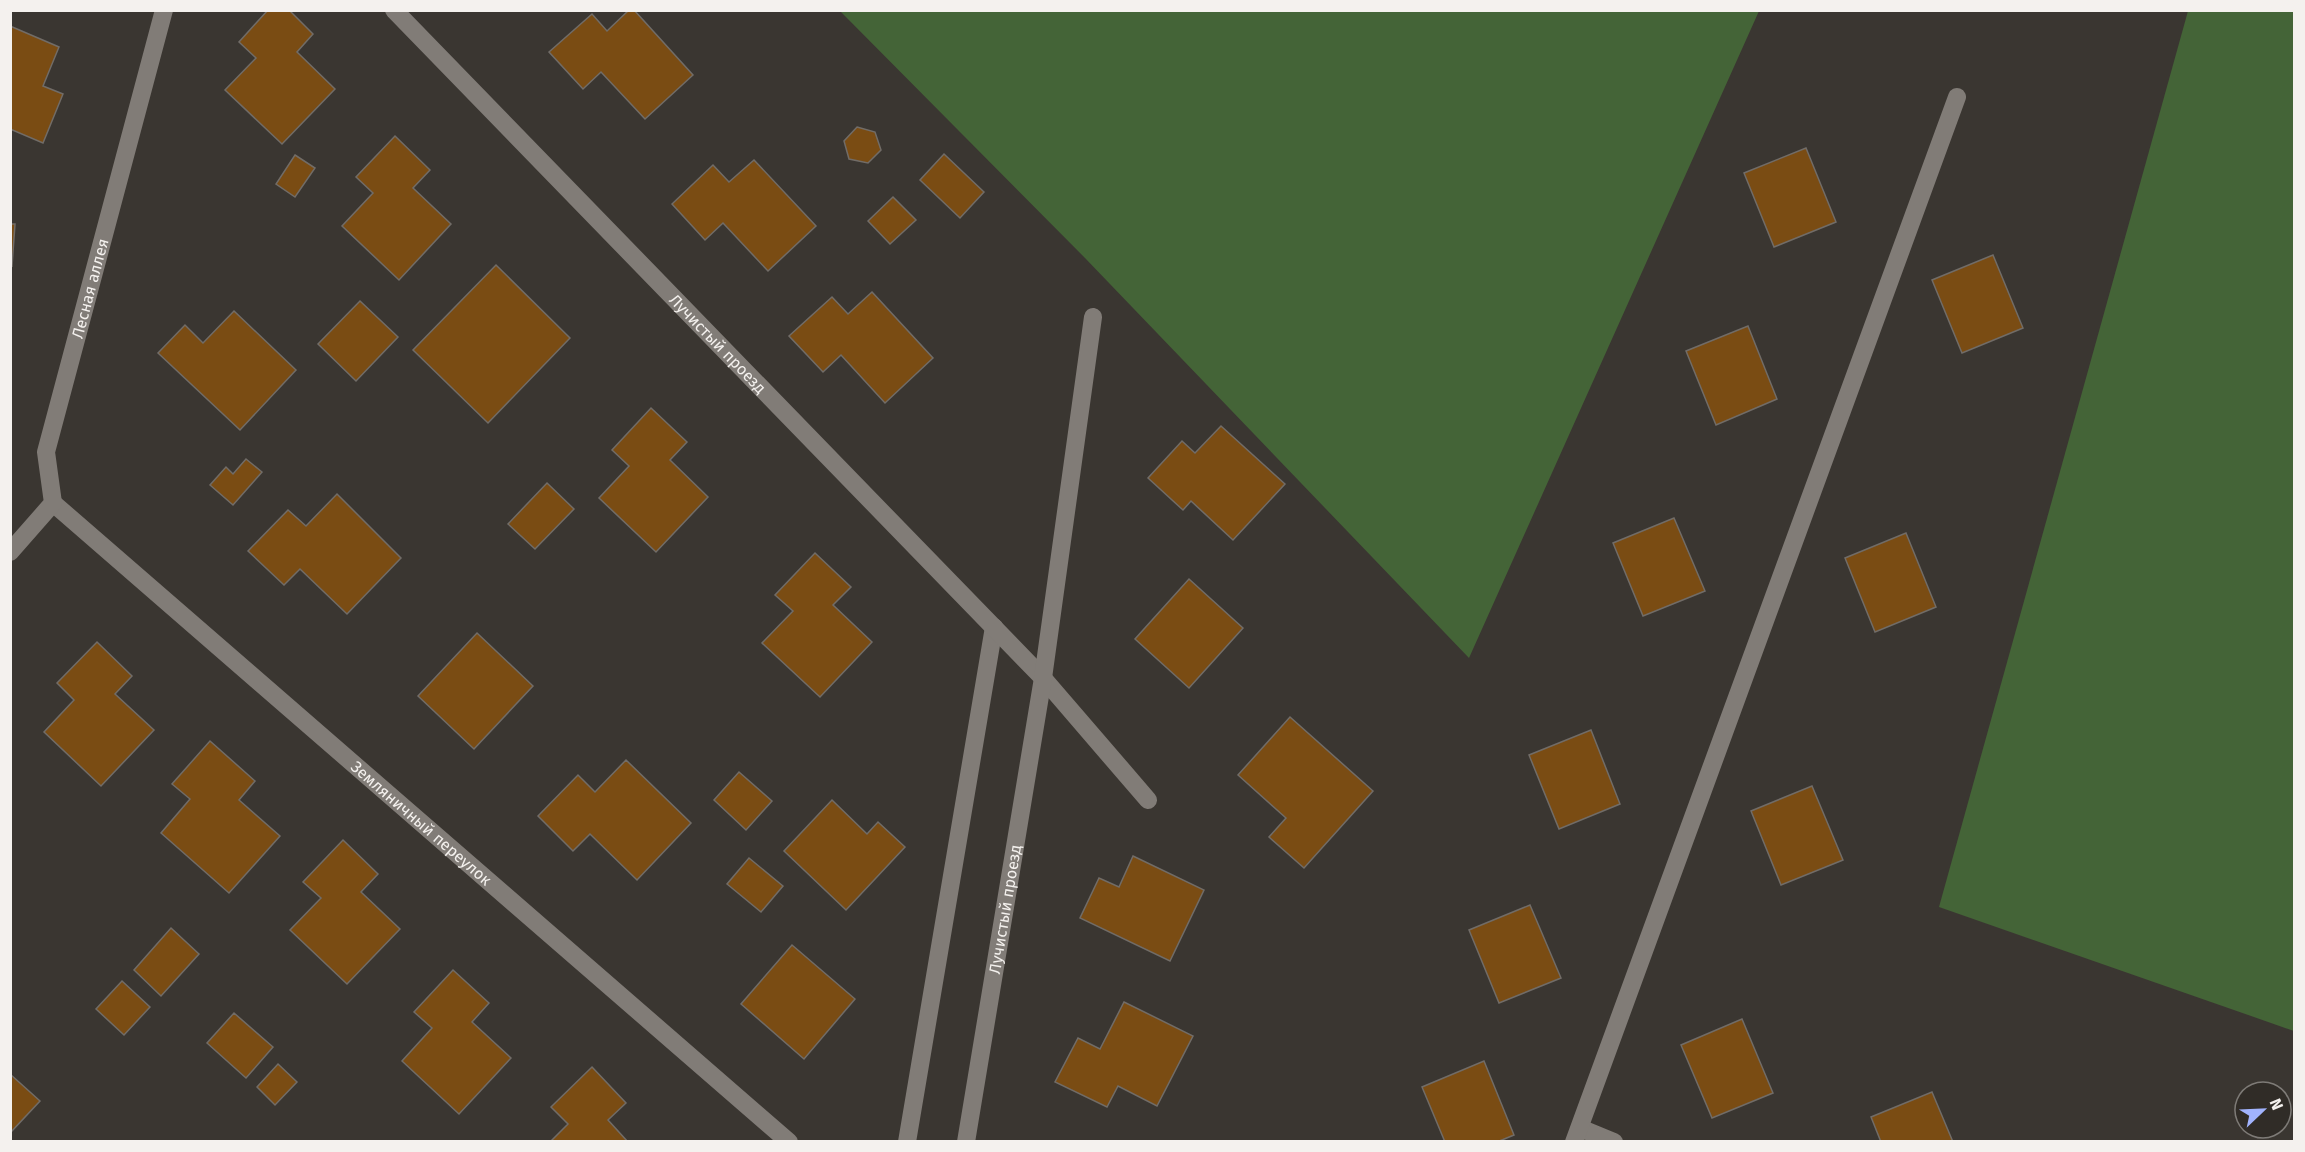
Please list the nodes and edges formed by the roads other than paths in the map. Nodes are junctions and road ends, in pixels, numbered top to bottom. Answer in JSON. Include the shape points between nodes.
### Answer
{"nodes":[{"id":1,"x":164,"y":10,"type":"edge"},
{"id":2,"x":394,"y":10,"type":"edge"},
{"id":3,"x":1957,"y":97,"type":"dead end"},
{"id":4,"x":1094,"y":317,"type":"dead end"},
{"id":5,"x":53,"y":503,"type":"junction"},
{"id":6,"x":10,"y":552,"type":"edge"},
{"id":7,"x":994,"y":627,"type":"junction"},
{"id":8,"x":1043,"y":678,"type":"junction"},
{"id":9,"x":1148,"y":800,"type":"dead end"},
{"id":10,"x":1577,"y":1135,"type":"edge"},
{"id":11,"x":789,"y":1142,"type":"edge"},
{"id":12,"x":907,"y":1142,"type":"edge"},
{"id":13,"x":966,"y":1142,"type":"edge"},
{"id":14,"x":1614,"y":1142,"type":"edge"}],
"edges":[{"from":1,"to":5,"type":"street","name":"Лесная аллея","via":[[46,452]]},
{"from":2,"to":7,"type":"street","name":"Лучистый проезд"},
{"from":3,"to":10,"type":"street"},
{"from":4,"to":8,"type":"street","name":"Лучистый проезд"},
{"from":5,"to":6,"type":"street"},
{"from":5,"to":11,"type":"street","name":"Земляничный переулок"},
{"from":7,"to":8,"type":"street","name":"Лучистый проезд"},
{"from":7,"to":12,"type":"street"},
{"from":8,"to":9,"type":"street","name":"Лучистый проезд"},
{"from":8,"to":13,"type":"street","name":"Лучистый проезд"},
{"from":10,"to":14,"type":"street"}]}
